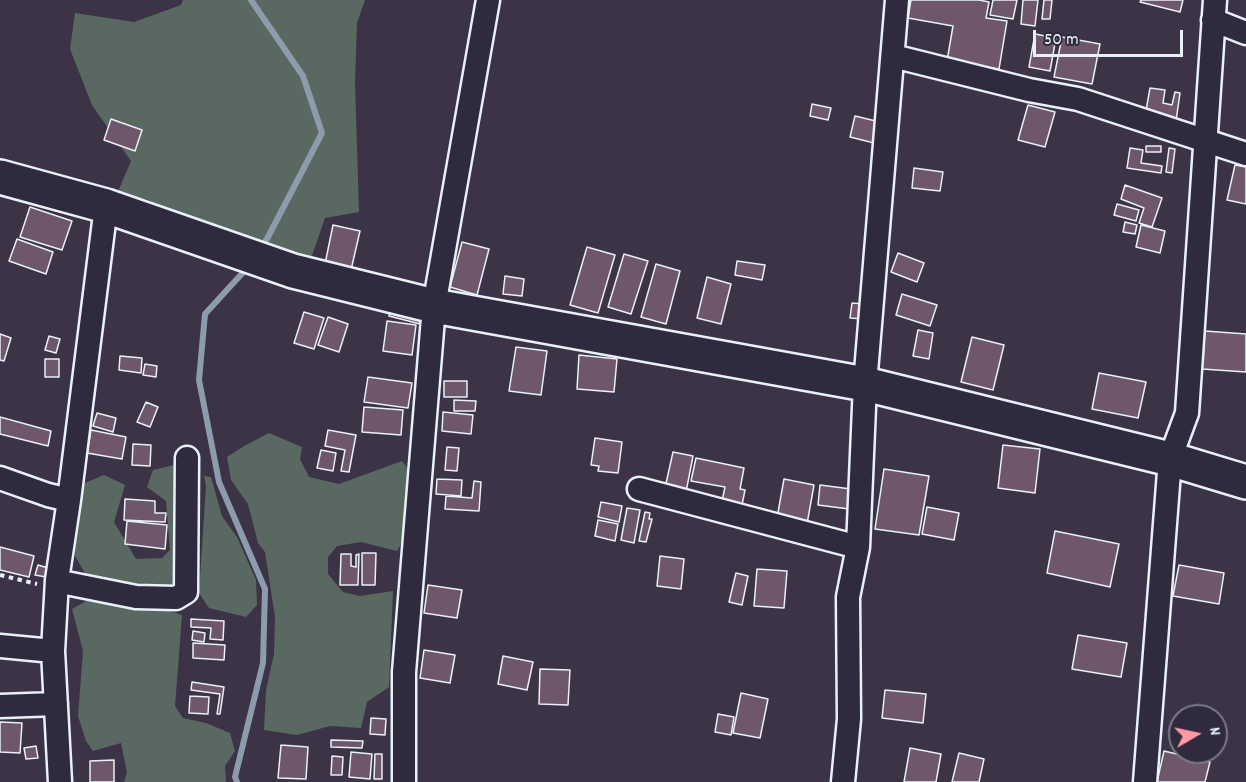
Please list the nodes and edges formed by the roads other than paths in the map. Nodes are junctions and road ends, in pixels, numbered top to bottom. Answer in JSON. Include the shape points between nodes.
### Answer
{"nodes":[{"id":1,"x":488,"y":0,"type":"edge"},
{"id":2,"x":897,"y":0,"type":"edge"},
{"id":3,"x":1214,"y":10,"type":"edge"},
{"id":4,"x":1246,"y":33,"type":"edge"},
{"id":5,"x":893,"y":56,"type":"junction"},
{"id":6,"x":1206,"y":142,"type":"junction"},
{"id":7,"x":1246,"y":154,"type":"edge"},
{"id":8,"x":0,"y":177,"type":"edge"},
{"id":9,"x":106,"y":206,"type":"junction"},
{"id":10,"x":435,"y":306,"type":"junction"},
{"id":11,"x":866,"y":384,"type":"junction"},
{"id":12,"x":187,"y":458,"type":"dead end"},
{"id":13,"x":1170,"y":459,"type":"junction"},
{"id":14,"x":0,"y":478,"type":"edge"},
{"id":15,"x":1246,"y":482,"type":"edge"},
{"id":16,"x":639,"y":489,"type":"dead end"},
{"id":17,"x":69,"y":500,"type":"junction"},
{"id":18,"x":858,"y":548,"type":"junction"},
{"id":19,"x":57,"y":584,"type":"junction"},
{"id":20,"x":0,"y":646,"type":"edge"},
{"id":21,"x":53,"y":651,"type":"junction"},
{"id":22,"x":56,"y":704,"type":"junction"},
{"id":23,"x":0,"y":706,"type":"edge"},
{"id":24,"x":60,"y":782,"type":"edge"},
{"id":25,"x":404,"y":782,"type":"edge"},
{"id":26,"x":843,"y":782,"type":"edge"},
{"id":27,"x":1145,"y":782,"type":"edge"}],
"edges":[{"from":1,"to":10,"type":"street"},
{"from":2,"to":5,"type":"street"},
{"from":3,"to":4,"type":"street"},
{"from":3,"to":6,"type":"street"},
{"from":5,"to":6,"type":"street","via":[[1078,99]]},
{"from":5,"to":11,"type":"street"},
{"from":6,"to":7,"type":"street"},
{"from":6,"to":13,"type":"street","via":[[1187,413]]},
{"from":8,"to":9,"type":"street"},
{"from":9,"to":10,"type":"street","via":[[293,271]]},
{"from":9,"to":17,"type":"street"},
{"from":10,"to":11,"type":"street"},
{"from":10,"to":25,"type":"street","via":[[404,672]]},
{"from":11,"to":13,"type":"street"},
{"from":11,"to":18,"type":"street"},
{"from":12,"to":19,"type":"street","via":[[186,592],[176,598],[136,597]]},
{"from":13,"to":15,"type":"street"},
{"from":13,"to":27,"type":"street"},
{"from":14,"to":17,"type":"street"},
{"from":16,"to":18,"type":"street"},
{"from":17,"to":19,"type":"street"},
{"from":18,"to":26,"type":"street","via":[[848,597],[849,719]]},
{"from":19,"to":21,"type":"street"},
{"from":20,"to":21,"type":"street"},
{"from":21,"to":22,"type":"street"},
{"from":22,"to":23,"type":"street"},
{"from":22,"to":24,"type":"street"}]}
